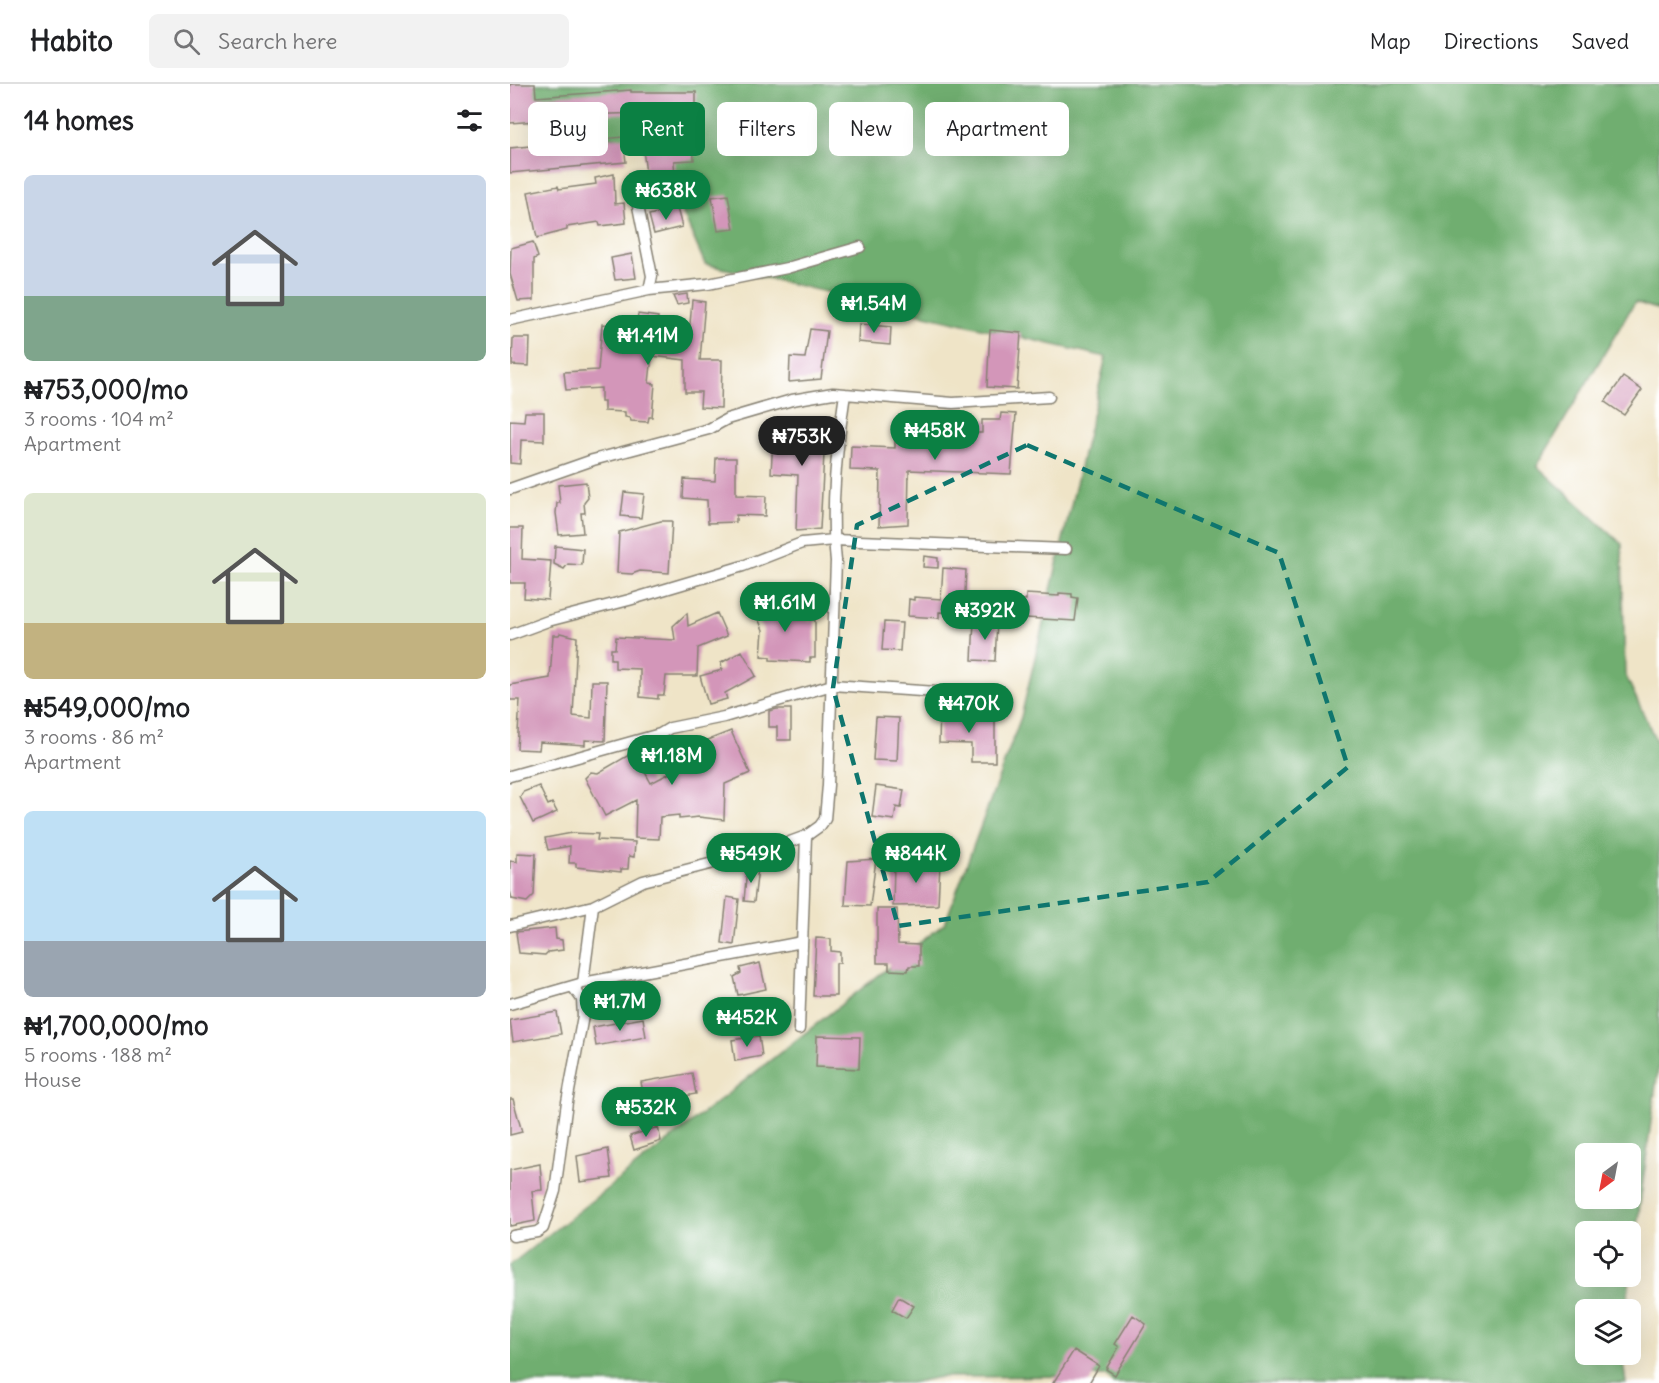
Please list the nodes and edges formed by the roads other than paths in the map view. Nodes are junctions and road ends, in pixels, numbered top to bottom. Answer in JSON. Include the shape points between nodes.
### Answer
{"nodes":[{"id":1,"x":636,"y":196,"type":"dead end"},
{"id":2,"x":860,"y":247,"type":"dead end"},
{"id":3,"x":649,"y":290,"type":"junction"},
{"id":4,"x":510,"y":320,"type":"edge"},
{"id":5,"x":845,"y":394,"type":"junction"},
{"id":6,"x":1049,"y":397,"type":"dead end"},
{"id":7,"x":510,"y":489,"type":"edge"},
{"id":8,"x":834,"y":540,"type":"junction"},
{"id":9,"x":1066,"y":549,"type":"dead end"},
{"id":10,"x":510,"y":635,"type":"edge"},
{"id":11,"x":832,"y":685,"type":"junction"},
{"id":12,"x":966,"y":694,"type":"dead end"},
{"id":13,"x":510,"y":776,"type":"edge"},
{"id":14,"x":806,"y":836,"type":"junction"},
{"id":15,"x":593,"y":906,"type":"junction"},
{"id":16,"x":510,"y":926,"type":"edge"},
{"id":17,"x":802,"y":942,"type":"junction"},
{"id":18,"x":578,"y":985,"type":"junction"},
{"id":19,"x":510,"y":1004,"type":"edge"},
{"id":20,"x":799,"y":1029,"type":"dead end"},
{"id":21,"x":513,"y":1236,"type":"dead end"}],
"edges":[{"from":1,"to":3,"type":"street","via":[[652,276]]},
{"from":2,"to":3,"type":"street","via":[[787,268],[708,284]]},
{"from":3,"to":4,"type":"street"},
{"from":5,"to":6,"type":"street","via":[[952,403]]},
{"from":5,"to":7,"type":"street","via":[[792,399],[727,419],[709,429],[594,460]]},
{"from":5,"to":8,"type":"street","via":[[838,446]]},
{"from":8,"to":9,"type":"street"},
{"from":8,"to":10,"type":"street","via":[[802,543],[743,566]]},
{"from":8,"to":11,"type":"street"},
{"from":11,"to":12,"type":"street"},
{"from":11,"to":13,"type":"street"},
{"from":11,"to":14,"type":"street","via":[[826,812],[820,826]]},
{"from":14,"to":15,"type":"street","via":[[643,881]]},
{"from":14,"to":17,"type":"street"},
{"from":15,"to":16,"type":"street"},
{"from":15,"to":18,"type":"street"},
{"from":17,"to":18,"type":"street"},
{"from":17,"to":20,"type":"street"},
{"from":18,"to":19,"type":"street"},
{"from":18,"to":21,"type":"street","via":[[584,1016],[555,1191],[543,1228]]}]}
